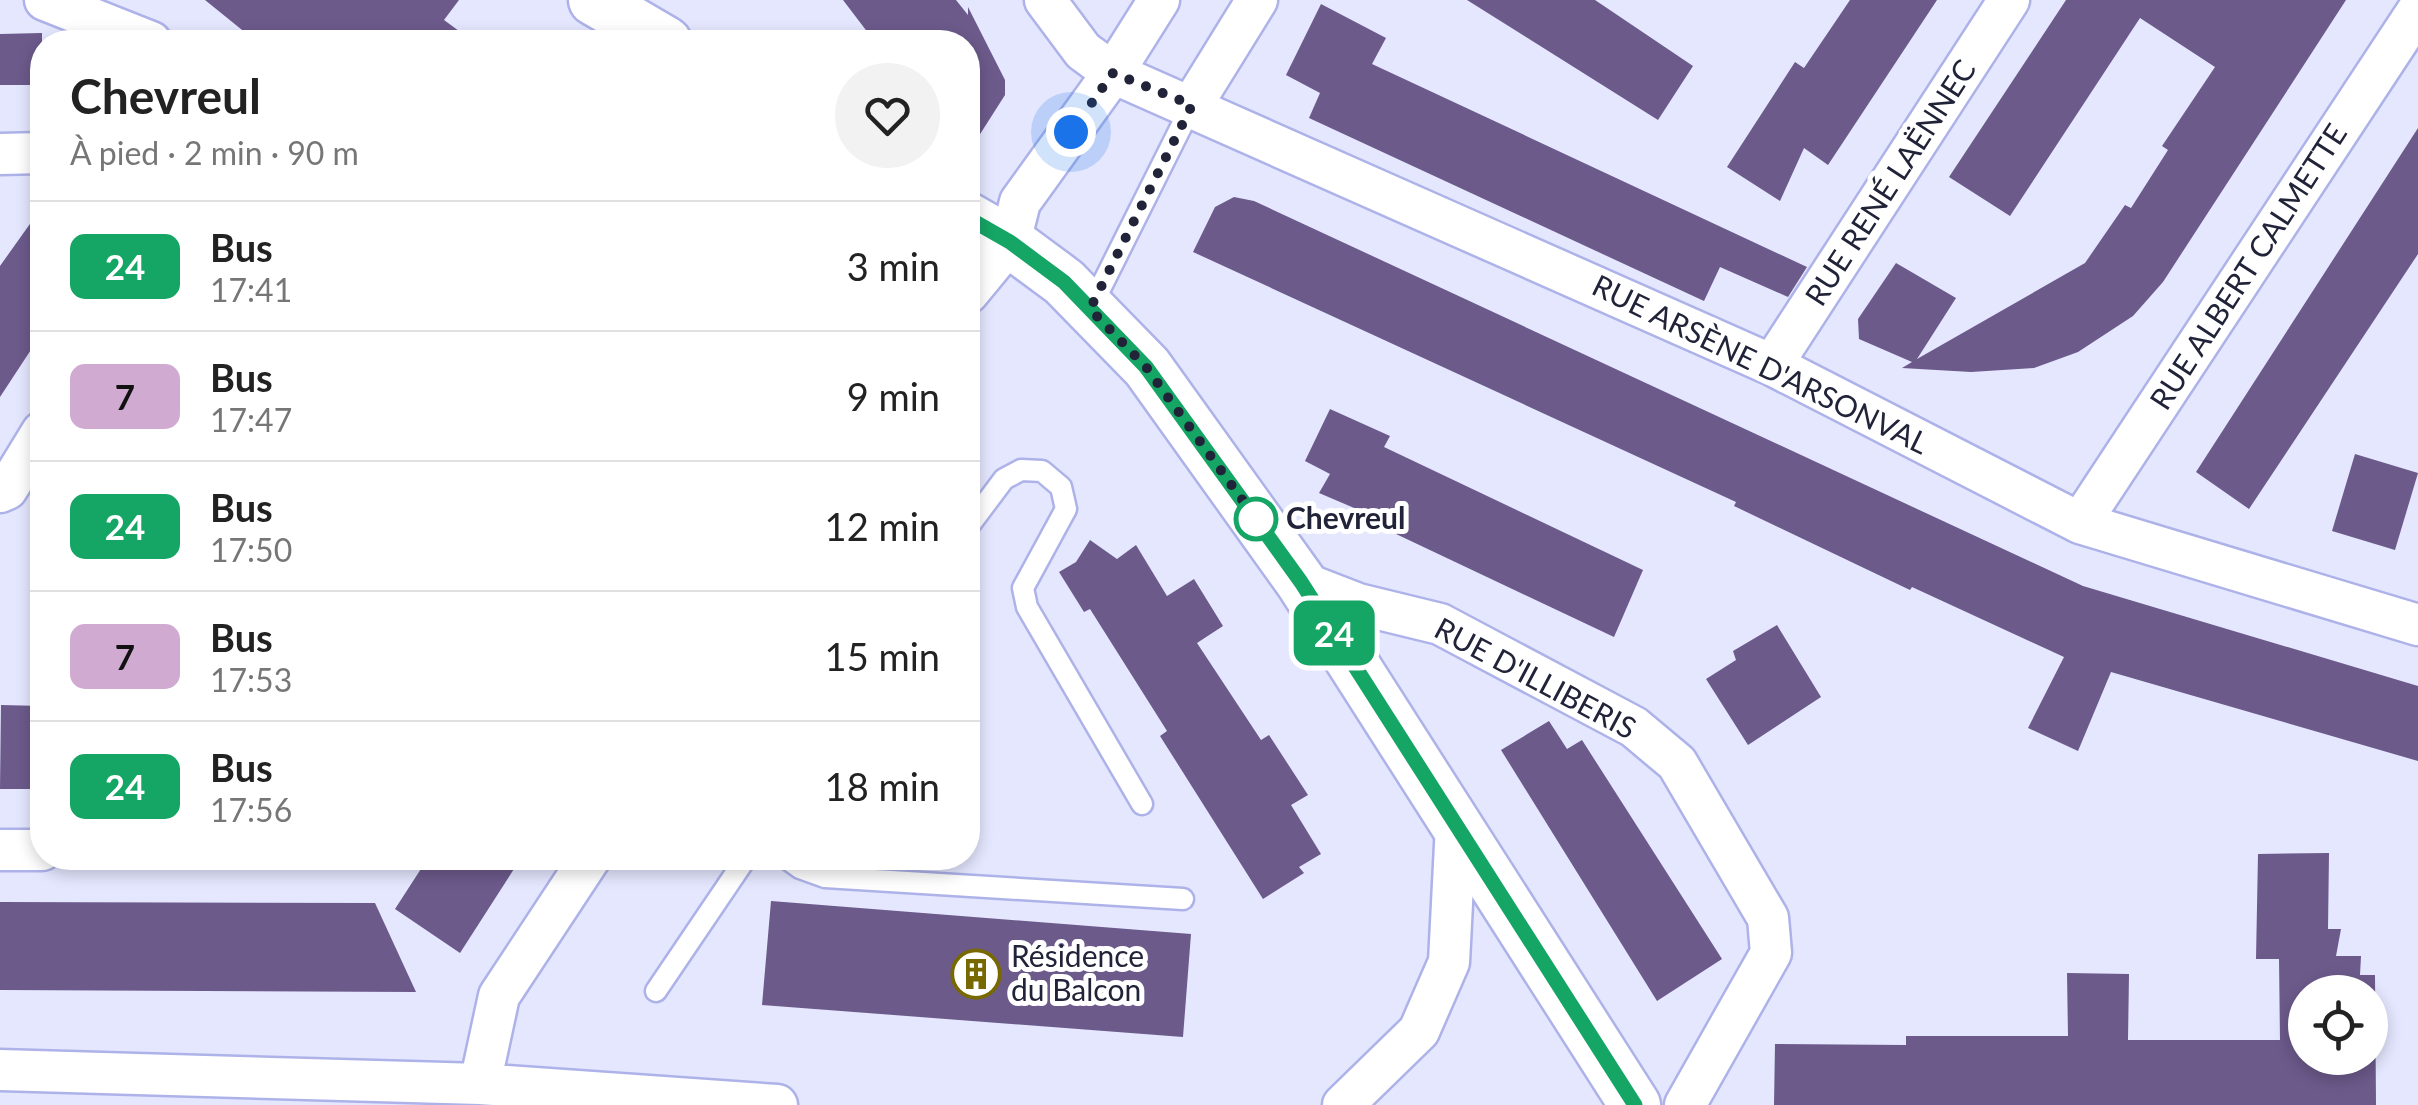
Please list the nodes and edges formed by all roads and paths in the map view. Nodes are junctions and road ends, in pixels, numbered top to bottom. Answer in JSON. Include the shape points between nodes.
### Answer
{"nodes":[{"id":1,"x":45,"y":0,"type":"edge"},
{"id":2,"x":594,"y":0,"type":"edge"},
{"id":3,"x":1044,"y":0,"type":"edge"},
{"id":4,"x":1159,"y":0,"type":"edge"},
{"id":5,"x":1257,"y":0,"type":"edge"},
{"id":6,"x":2009,"y":0,"type":"edge"},
{"id":7,"x":2418,"y":10,"type":"edge"},
{"id":8,"x":121,"y":30,"type":"edge"},
{"id":9,"x":645,"y":30,"type":"edge"},
{"id":10,"x":1113,"y":73,"type":"junction"},
{"id":11,"x":1192,"y":105,"type":"junction"},
{"id":12,"x":30,"y":153,"type":"edge"},
{"id":13,"x":0,"y":154,"type":"edge"},
{"id":14,"x":980,"y":225,"type":"edge"},
{"id":15,"x":1010,"y":242,"type":"junction"},
{"id":16,"x":980,"y":278,"type":"edge"},
{"id":17,"x":1090,"y":309,"type":"junction"},
{"id":18,"x":1772,"y":365,"type":"junction"},
{"id":19,"x":30,"y":452,"type":"edge"},
{"id":20,"x":0,"y":492,"type":"edge"},
{"id":21,"x":980,"y":511,"type":"edge"},
{"id":22,"x":2080,"y":524,"type":"junction"},
{"id":23,"x":1301,"y":582,"type":"junction"},
{"id":24,"x":2418,"y":625,"type":"edge"},
{"id":25,"x":1142,"y":804,"type":"dead end"},
{"id":26,"x":1456,"y":825,"type":"junction"},
{"id":27,"x":0,"y":850,"type":"edge"},
{"id":28,"x":30,"y":850,"type":"edge"},
{"id":29,"x":582,"y":870,"type":"edge"},
{"id":30,"x":738,"y":870,"type":"edge"},
{"id":31,"x":806,"y":870,"type":"edge"},
{"id":32,"x":1183,"y":899,"type":"dead end"},
{"id":33,"x":656,"y":991,"type":"dead end"},
{"id":34,"x":0,"y":1070,"type":"edge"},
{"id":35,"x":480,"y":1084,"type":"junction"},
{"id":36,"x":324,"y":1093,"type":"edge"},
{"id":37,"x":777,"y":1105,"type":"edge"},
{"id":38,"x":1343,"y":1105,"type":"edge"},
{"id":39,"x":1635,"y":1105,"type":"edge"},
{"id":40,"x":1686,"y":1105,"type":"edge"}],
"edges":[{"from":1,"to":8,"type":"street"},
{"from":2,"to":9,"type":"street"},
{"from":3,"to":10,"type":"street","name":"RUE ARSÈNE D'ARSONVAL","via":[[1082,51]]},
{"from":4,"to":10,"type":"street"},
{"from":5,"to":11,"type":"street"},
{"from":6,"to":18,"type":"street","name":"RUE RENÉ LAËNNEC"},
{"from":7,"to":22,"type":"street","name":"RUE ALBERT CALMETTE"},
{"from":10,"to":11,"type":"street","name":"RUE ARSÈNE D'ARSONVAL"},
{"from":10,"to":15,"type":"street","via":[[1020,202]]},
{"from":11,"to":17,"type":"lane"},
{"from":11,"to":18,"type":"street","name":"RUE ARSÈNE D'ARSONVAL"},
{"from":12,"to":13,"type":"street"},
{"from":14,"to":15,"type":"street"},
{"from":15,"to":16,"type":"street"},
{"from":15,"to":17,"type":"street"},
{"from":17,"to":23,"type":"street","via":[[1146,367]]},
{"from":18,"to":22,"type":"street","name":"RUE ARSÈNE D'ARSONVAL"},
{"from":19,"to":20,"type":"street"},
{"from":21,"to":25,"type":"lane","via":[[1004,479],[1021,470],[1042,471],[1061,487],[1066,509],[1022,588]]},
{"from":22,"to":24,"type":"street","name":"RUE ARSÈNE D'ARSONVAL"},
{"from":23,"to":26,"type":"street"},
{"from":23,"to":40,"type":"street","name":"RUE D'ILLIBERIS","via":[[1440,624],[1634,727],[1677,763],[1768,918],[1771,953]]},
{"from":26,"to":38,"type":"street","via":[[1449,962],[1419,1032]]},
{"from":26,"to":39,"type":"street"},
{"from":27,"to":28,"type":"street"},
{"from":29,"to":35,"type":"street","via":[[499,996]]},
{"from":30,"to":33,"type":"lane"},
{"from":31,"to":32,"type":"lane","via":[[825,877]]},
{"from":34,"to":36,"type":"street"},
{"from":35,"to":36,"type":"street"},
{"from":35,"to":37,"type":"street"}]}
